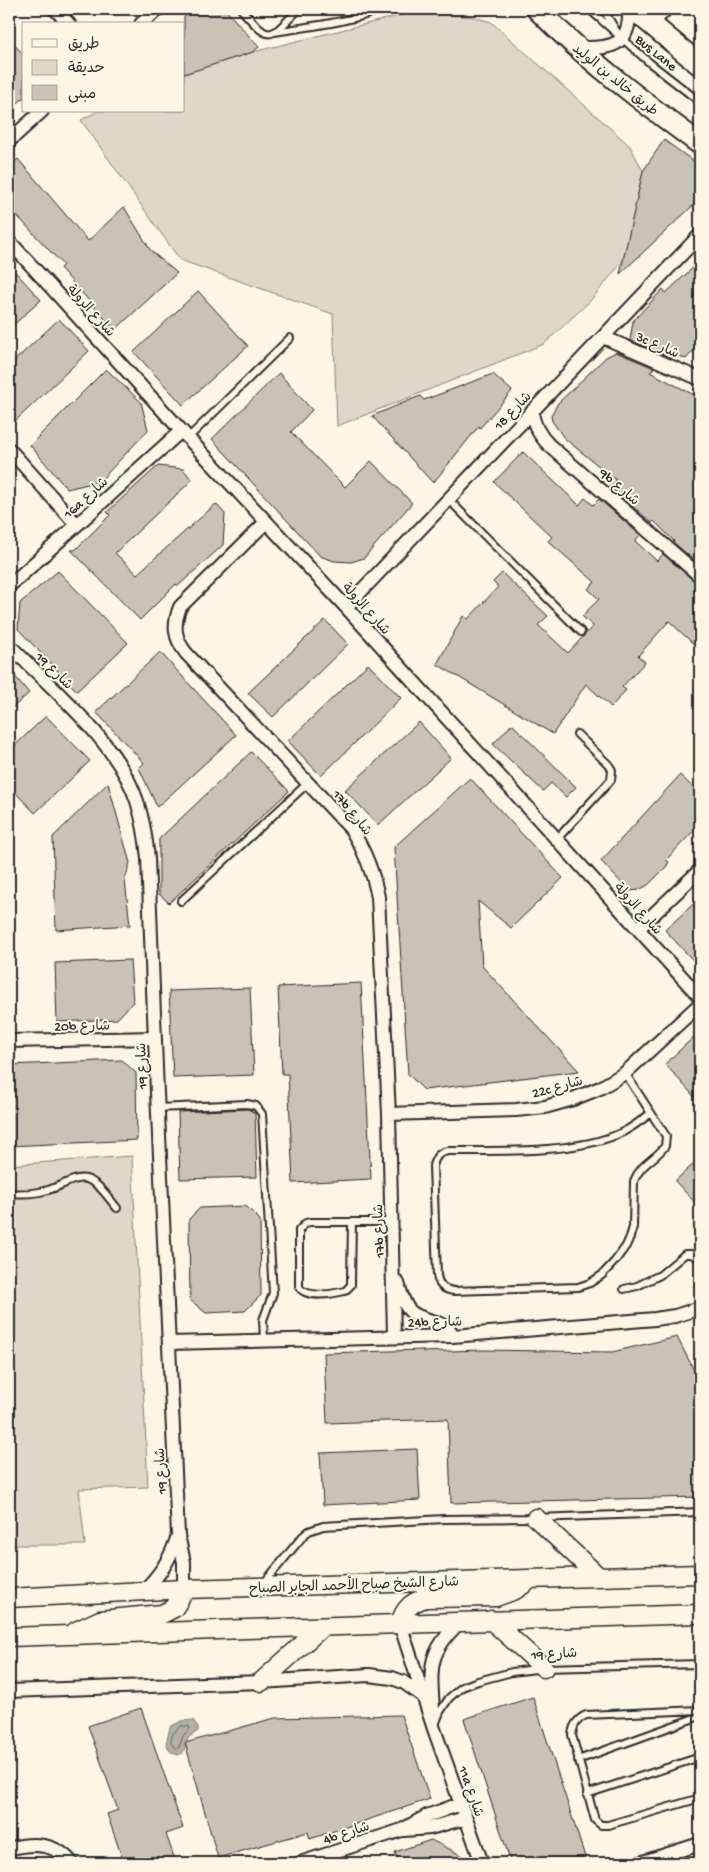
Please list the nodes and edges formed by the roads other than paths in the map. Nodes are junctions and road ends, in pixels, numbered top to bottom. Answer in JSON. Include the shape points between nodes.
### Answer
{"nodes":[{"id":1,"x":55,"y":9,"type":"edge"},
{"id":2,"x":158,"y":9,"type":"edge"},
{"id":3,"x":241,"y":9,"type":"edge"},
{"id":4,"x":299,"y":9,"type":"edge"},
{"id":5,"x":379,"y":9,"type":"edge"},
{"id":6,"x":537,"y":9,"type":"edge"},
{"id":7,"x":589,"y":9,"type":"edge"},
{"id":8,"x":603,"y":9,"type":"edge"},
{"id":9,"x":629,"y":9,"type":"edge"},
{"id":10,"x":633,"y":9,"type":"edge"},
{"id":11,"x":666,"y":9,"type":"edge"},
{"id":12,"x":67,"y":22,"type":"edge"},
{"id":13,"x":143,"y":22,"type":"edge"},
{"id":14,"x":652,"y":24,"type":"junction"},
{"id":15,"x":274,"y":32,"type":"junction"},
{"id":16,"x":622,"y":39,"type":"junction"},
{"id":17,"x":578,"y":48,"type":"junction"},
{"id":18,"x":700,"y":65,"type":"edge"},
{"id":19,"x":700,"y":102,"type":"edge"},
{"id":20,"x":41,"y":112,"type":"edge"},
{"id":21,"x":9,"y":141,"type":"edge"},
{"id":22,"x":700,"y":144,"type":"edge"},
{"id":23,"x":700,"y":235,"type":"edge"},
{"id":24,"x":9,"y":241,"type":"edge"},
{"id":25,"x":603,"y":336,"type":"junction"},
{"id":26,"x":290,"y":338,"type":"dead end"},
{"id":27,"x":700,"y":379,"type":"edge"},
{"id":28,"x":532,"y":411,"type":"junction"},
{"id":29,"x":184,"y":434,"type":"junction"},
{"id":30,"x":9,"y":449,"type":"edge"},
{"id":31,"x":448,"y":499,"type":"junction"},
{"id":32,"x":266,"y":522,"type":"junction"},
{"id":33,"x":76,"y":524,"type":"junction"},
{"id":34,"x":700,"y":576,"type":"edge"},
{"id":35,"x":9,"y":586,"type":"edge"},
{"id":36,"x":346,"y":607,"type":"junction"},
{"id":37,"x":581,"y":632,"type":"dead end"},
{"id":38,"x":9,"y":645,"type":"edge"},
{"id":39,"x":577,"y":734,"type":"dead end"},
{"id":40,"x":309,"y":782,"type":"junction"},
{"id":41,"x":557,"y":839,"type":"junction"},
{"id":42,"x":700,"y":870,"type":"edge"},
{"id":43,"x":181,"y":901,"type":"dead end"},
{"id":44,"x":638,"y":929,"type":"junction"},
{"id":45,"x":700,"y":997,"type":"edge"},
{"id":46,"x":700,"y":1004,"type":"edge"},
{"id":47,"x":155,"y":1038,"type":"junction"},
{"id":48,"x":9,"y":1041,"type":"edge"},
{"id":49,"x":624,"y":1073,"type":"junction"},
{"id":50,"x":157,"y":1108,"type":"junction"},
{"id":51,"x":651,"y":1113,"type":"junction"},
{"id":52,"x":389,"y":1114,"type":"junction"},
{"id":53,"x":9,"y":1193,"type":"edge"},
{"id":54,"x":117,"y":1208,"type":"dead end"},
{"id":55,"x":352,"y":1222,"type":"junction"},
{"id":56,"x":392,"y":1222,"type":"junction"},
{"id":57,"x":700,"y":1259,"type":"edge"},
{"id":58,"x":394,"y":1271,"type":"junction"},
{"id":59,"x":624,"y":1289,"type":"dead end"},
{"id":60,"x":700,"y":1308,"type":"edge"},
{"id":61,"x":394,"y":1336,"type":"junction"},
{"id":62,"x":453,"y":1336,"type":"junction"},
{"id":63,"x":264,"y":1340,"type":"junction"},
{"id":64,"x":169,"y":1342,"type":"junction"},
{"id":65,"x":700,"y":1512,"type":"edge"},
{"id":66,"x":536,"y":1518,"type":"junction"},
{"id":67,"x":178,"y":1535,"type":"junction"},
{"id":68,"x":700,"y":1574,"type":"edge"},
{"id":69,"x":599,"y":1577,"type":"junction"},
{"id":70,"x":531,"y":1578,"type":"junction"},
{"id":71,"x":261,"y":1587,"type":"junction"},
{"id":72,"x":184,"y":1589,"type":"junction"},
{"id":73,"x":142,"y":1592,"type":"junction"},
{"id":74,"x":9,"y":1598,"type":"edge"},
{"id":75,"x":700,"y":1614,"type":"edge"},
{"id":76,"x":491,"y":1620,"type":"junction"},
{"id":77,"x":460,"y":1622,"type":"junction"},
{"id":78,"x":400,"y":1624,"type":"junction"},
{"id":79,"x":322,"y":1627,"type":"junction"},
{"id":80,"x":71,"y":1634,"type":"junction"},
{"id":81,"x":9,"y":1637,"type":"edge"},
{"id":82,"x":700,"y":1664,"type":"edge"},
{"id":83,"x":544,"y":1668,"type":"junction"},
{"id":84,"x":261,"y":1682,"type":"junction"},
{"id":85,"x":9,"y":1691,"type":"edge"},
{"id":86,"x":423,"y":1696,"type":"junction"},
{"id":87,"x":700,"y":1710,"type":"edge"},
{"id":88,"x":700,"y":1716,"type":"edge"},
{"id":89,"x":434,"y":1728,"type":"junction"},
{"id":90,"x":700,"y":1757,"type":"edge"},
{"id":91,"x":578,"y":1760,"type":"junction"},
{"id":92,"x":587,"y":1794,"type":"junction"},
{"id":93,"x":700,"y":1798,"type":"edge"},
{"id":94,"x":460,"y":1804,"type":"junction"},
{"id":95,"x":465,"y":1818,"type":"junction"},
{"id":96,"x":402,"y":1830,"type":"junction"},
{"id":97,"x":700,"y":1844,"type":"edge"},
{"id":98,"x":9,"y":1849,"type":"edge"},
{"id":99,"x":72,"y":1863,"type":"edge"},
{"id":100,"x":300,"y":1863,"type":"edge"},
{"id":101,"x":482,"y":1863,"type":"edge"},
{"id":102,"x":640,"y":1863,"type":"edge"}],
"edges":[{"from":1,"to":12,"type":"street"},
{"from":2,"to":13,"type":"street"},
{"from":3,"to":15,"type":"lane","via":[[262,32]]},
{"from":4,"to":15,"type":"lane"},
{"from":5,"to":15,"type":"lane","via":[[375,13]]},
{"from":6,"to":17,"type":"main road","name":"طريق خالد بن الوليد"},
{"from":7,"to":16,"type":"lane","name":"Bus Lane"},
{"from":8,"to":16,"type":"lane"},
{"from":9,"to":16,"type":"street","via":[[629,26]]},
{"from":10,"to":14,"type":"main road"},
{"from":11,"to":14,"type":"street"},
{"from":14,"to":18,"type":"main road"},
{"from":16,"to":17,"type":"street","via":[[606,46]]},
{"from":16,"to":19,"type":"lane","name":"Bus Lane"},
{"from":17,"to":22,"type":"main road","name":"طريق خالد بن الوليد"},
{"from":20,"to":21,"type":"street"},
{"from":23,"to":25,"type":"street","name":"شارع 18"},
{"from":24,"to":29,"type":"street","name":"شارع الرولة"},
{"from":25,"to":27,"type":"street","name":"3c شارع"},
{"from":25,"to":28,"type":"street","name":"شارع 18"},
{"from":26,"to":29,"type":"lane"},
{"from":28,"to":31,"type":"street","name":"شارع 18"},
{"from":28,"to":34,"type":"street","name":"9b شارع","via":[[534,426],[549,445]]},
{"from":29,"to":32,"type":"street","name":"شارع الرولة"},
{"from":29,"to":33,"type":"street","name":"16a شارع"},
{"from":30,"to":33,"type":"street"},
{"from":31,"to":36,"type":"street","name":"شارع 18"},
{"from":31,"to":37,"type":"lane"},
{"from":32,"to":36,"type":"street","name":"شارع الرولة"},
{"from":32,"to":40,"type":"street","name":"17b شارع","via":[[180,607],[176,636],[186,653]]},
{"from":33,"to":35,"type":"street","name":"16a شارع"},
{"from":36,"to":41,"type":"street","name":"شارع الرولة"},
{"from":38,"to":47,"type":"street","name":"شارع 19","via":[[109,749],[137,800],[148,858]]},
{"from":39,"to":41,"type":"lane","via":[[609,765],[612,780]]},
{"from":40,"to":43,"type":"lane"},
{"from":40,"to":52,"type":"street","name":"17b شارع","via":[[351,829],[375,878]]},
{"from":41,"to":44,"type":"street","name":"شارع الرولة"},
{"from":42,"to":44,"type":"street"},
{"from":44,"to":45,"type":"street","name":"شارع الرولة"},
{"from":46,"to":49,"type":"street","name":"22c شارع"},
{"from":47,"to":48,"type":"street","name":"20b شارع"},
{"from":47,"to":50,"type":"street","name":"شارع 19"},
{"from":49,"to":51,"type":"lane"},
{"from":49,"to":52,"type":"street","name":"22c شارع","via":[[587,1094],[545,1107]]},
{"from":50,"to":63,"type":"lane","via":[[247,1104],[256,1106],[262,1114],[273,1293],[264,1315]]},
{"from":50,"to":64,"type":"street","name":"شارع 19"},
{"from":51,"to":51,"type":"lane","via":[[621,1133],[588,1144],[508,1151],[448,1151],[436,1157],[433,1166],[440,1284],[454,1291],[578,1287],[596,1279],[621,1253],[630,1237],[637,1175],[665,1146],[664,1132]]},
{"from":52,"to":56,"type":"street","name":"17b شارع"},
{"from":53,"to":54,"type":"lane","via":[[46,1191],[86,1179],[99,1187]]},
{"from":55,"to":55,"type":"lane","via":[[310,1222],[302,1226],[298,1236],[298,1282],[301,1290],[310,1294],[348,1289],[351,1281]]},
{"from":55,"to":56,"type":"lane"},
{"from":56,"to":58,"type":"street","name":"17b شارع"},
{"from":57,"to":59,"type":"lane","via":[[685,1254],[660,1275]]},
{"from":58,"to":61,"type":"street","name":"17b شارع"},
{"from":58,"to":62,"type":"street","name":"17b شارع","via":[[411,1312],[422,1320],[449,1328]]},
{"from":60,"to":62,"type":"street","name":"24b شارع","via":[[655,1319]]},
{"from":61,"to":62,"type":"street","name":"24b شارع"},
{"from":61,"to":63,"type":"street","name":"24b شارع"},
{"from":63,"to":64,"type":"street","name":"24b شارع"},
{"from":64,"to":67,"type":"street","name":"شارع 19"},
{"from":65,"to":66,"type":"lane"},
{"from":66,"to":69,"type":"main road"},
{"from":66,"to":71,"type":"lane","via":[[323,1526],[303,1536]]},
{"from":67,"to":72,"type":"street","name":"شارع 19","via":[[184,1562]]},
{"from":67,"to":73,"type":"street","name":"شارع 19","via":[[169,1561]]},
{"from":68,"to":69,"type":"main road","name":"شارع الشيخ صباح الأحمد الجابر الصباح"},
{"from":69,"to":70,"type":"main road","name":"شارع الشيخ صباح الأحمد الجابر الصباح"},
{"from":70,"to":71,"type":"main road","name":"شارع الشيخ صباح الأحمد الجابر الصباح"},
{"from":70,"to":78,"type":"main road","via":[[515,1590],[496,1597],[417,1600],[408,1606]]},
{"from":71,"to":72,"type":"main road","name":"شارع الشيخ صباح الأحمد الجابر الصباح"},
{"from":72,"to":73,"type":"main road","name":"شارع الشيخ صباح الأحمد الجابر الصباح"},
{"from":72,"to":80,"type":"main road","via":[[168,1612],[100,1620]]},
{"from":73,"to":74,"type":"main road","name":"شارع الشيخ صباح الأحمد الجابر الصباح"},
{"from":75,"to":76,"type":"main road"},
{"from":76,"to":77,"type":"main road"},
{"from":76,"to":83,"type":"main road"},
{"from":77,"to":78,"type":"main road"},
{"from":77,"to":89,"type":"street","name":"11a شارع","via":[[439,1645],[433,1659],[430,1675]]},
{"from":78,"to":79,"type":"main road"},
{"from":78,"to":86,"type":"street","name":"11a شارع"},
{"from":79,"to":80,"type":"main road"},
{"from":79,"to":84,"type":"main road"},
{"from":80,"to":81,"type":"main road"},
{"from":82,"to":83,"type":"lane","name":"شارع 19"},
{"from":83,"to":89,"type":"lane","name":"شارع 19","via":[[512,1672],[462,1687],[449,1698]]},
{"from":84,"to":85,"type":"street"},
{"from":84,"to":86,"type":"street","via":[[381,1676],[403,1682]]},
{"from":86,"to":89,"type":"street","name":"11a شارع"},
{"from":87,"to":91,"type":"lane","via":[[586,1715],[577,1720],[572,1729]]},
{"from":88,"to":91,"type":"lane"},
{"from":89,"to":94,"type":"street","name":"11a شارع"},
{"from":90,"to":92,"type":"lane"},
{"from":91,"to":92,"type":"lane"},
{"from":92,"to":93,"type":"lane","via":[[595,1820],[604,1826]]},
{"from":94,"to":95,"type":"street","name":"11a شارع"},
{"from":94,"to":96,"type":"street","name":"4b شارع","via":[[427,1816]]},
{"from":95,"to":96,"type":"street","name":"4b شارع","via":[[430,1828]]},
{"from":95,"to":101,"type":"street","name":"11a شارع"},
{"from":96,"to":100,"type":"street","name":"4b شارع"},
{"from":97,"to":102,"type":"street"},
{"from":98,"to":99,"type":"street","via":[[30,1844],[51,1847]]}]}
